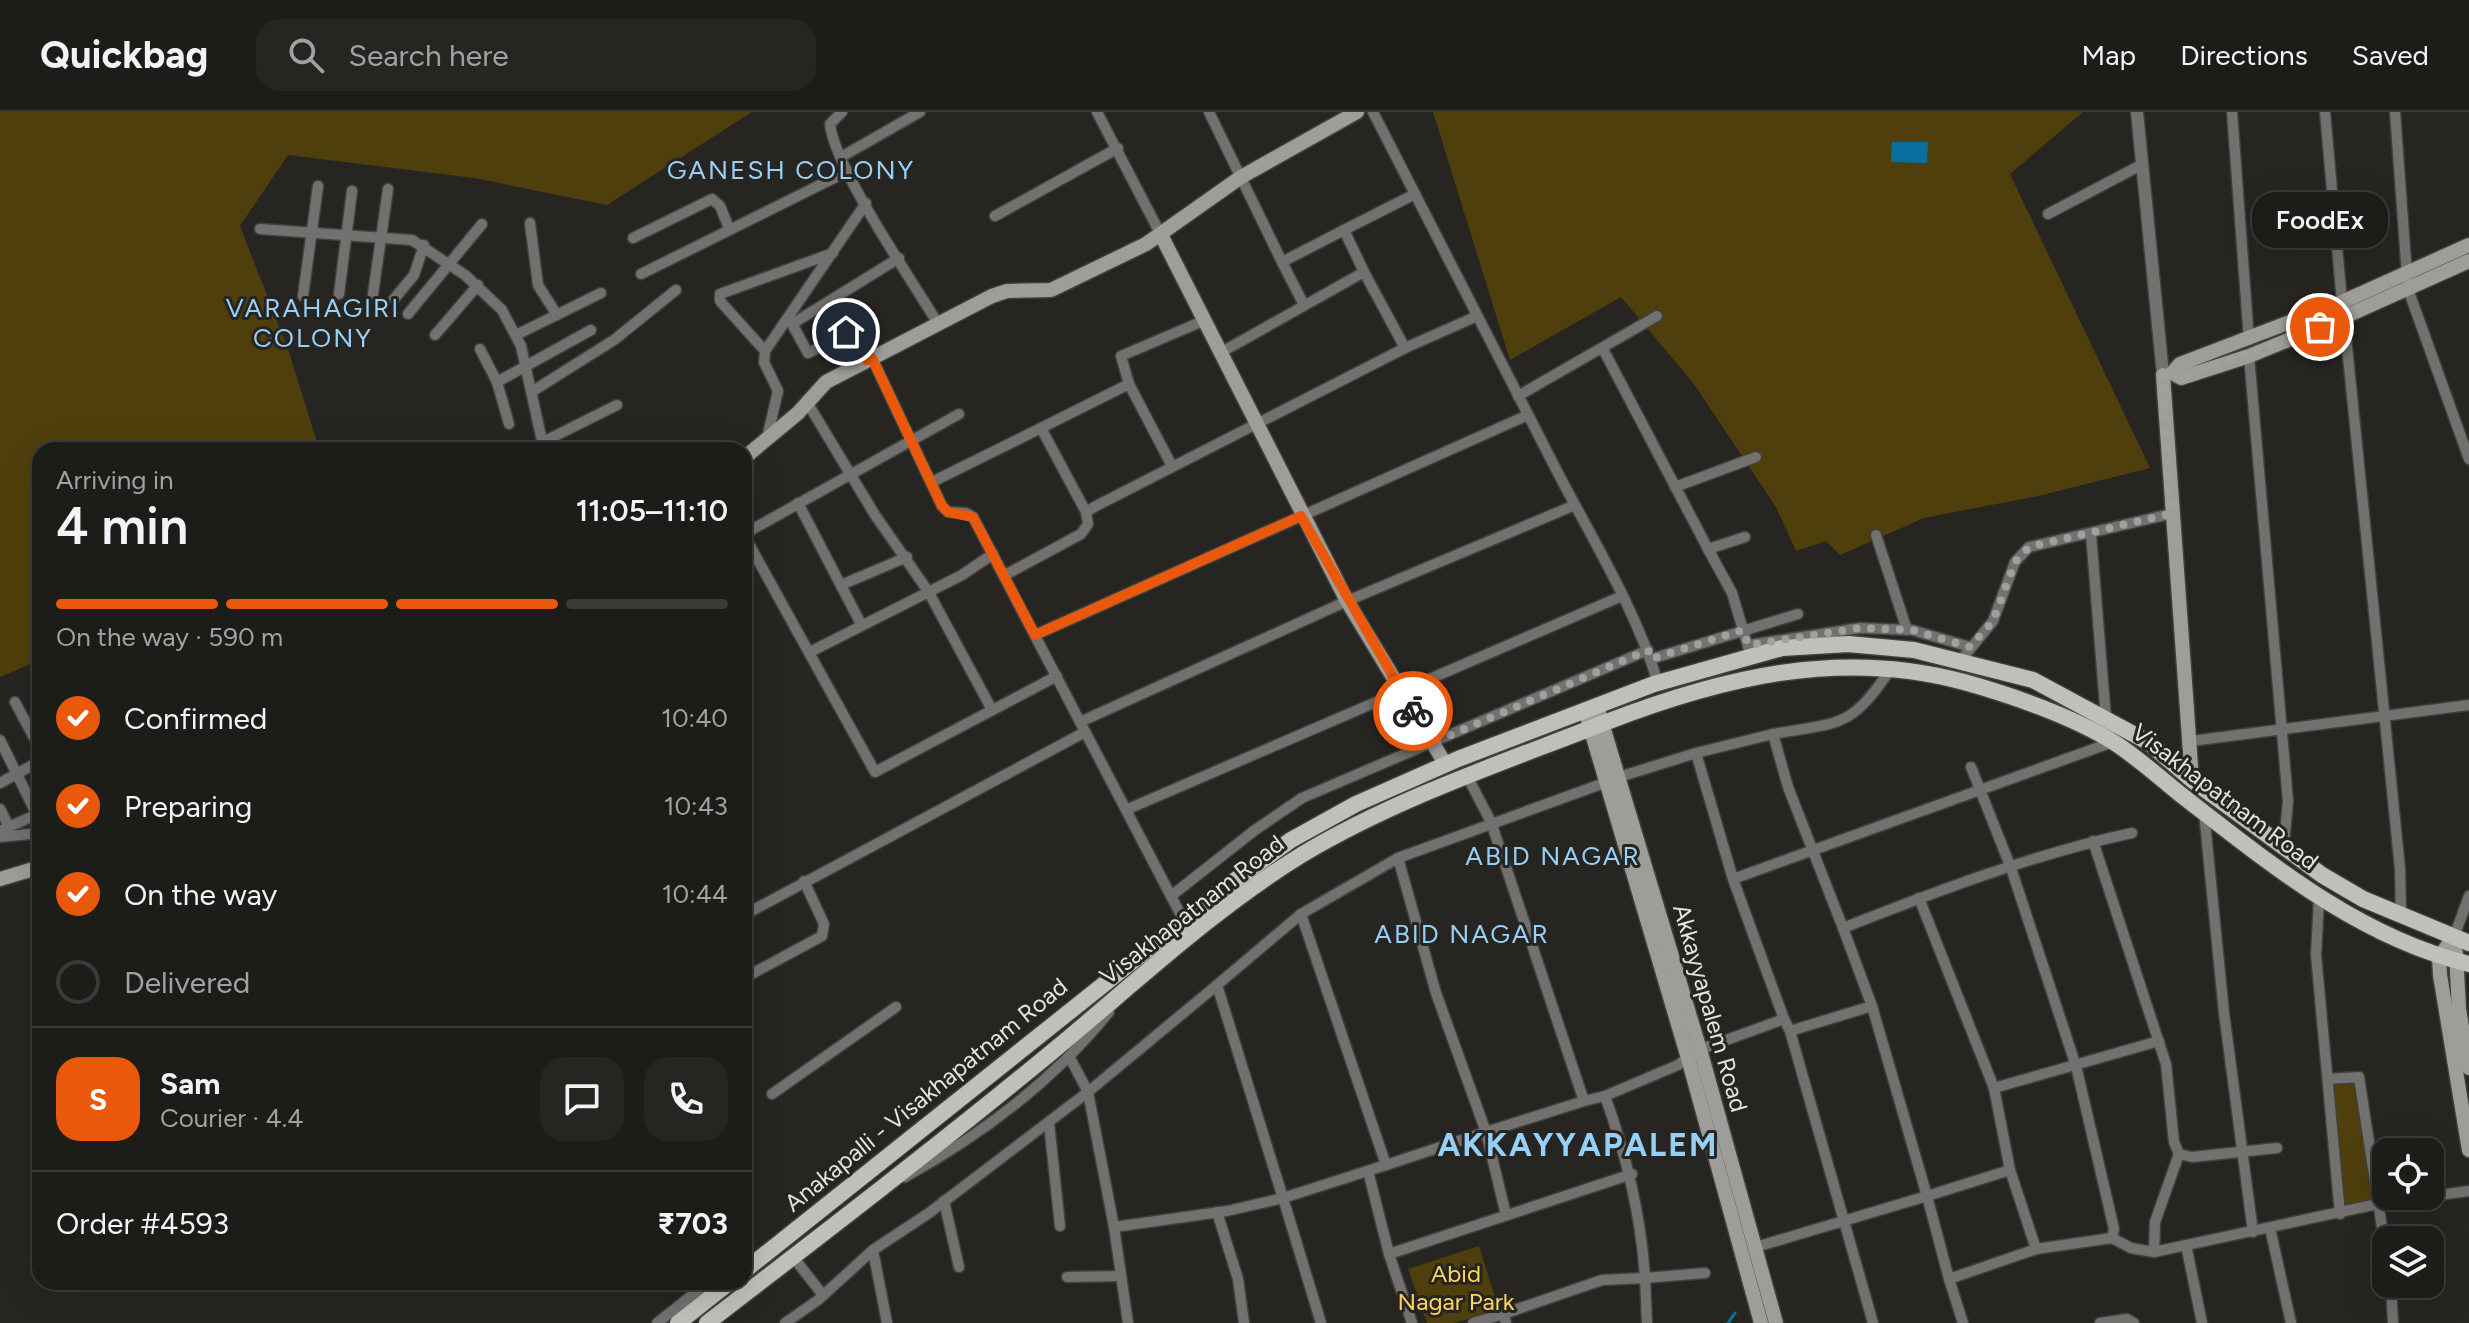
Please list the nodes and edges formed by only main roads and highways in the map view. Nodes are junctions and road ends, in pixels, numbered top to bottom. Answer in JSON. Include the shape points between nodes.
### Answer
{"nodes":[{"id":1,"x":1357,"y":112,"type":"edge"},
{"id":2,"x":1161,"y":235,"type":"junction"},
{"id":3,"x":2469,"y":245,"type":"edge"},
{"id":4,"x":2469,"y":261,"type":"edge"},
{"id":5,"x":2167,"y":374,"type":"junction"},
{"id":6,"x":752,"y":452,"type":"edge"},
{"id":7,"x":1591,"y":708,"type":"junction"},
{"id":8,"x":1597,"y":726,"type":"junction"},
{"id":9,"x":1446,"y":765,"type":"junction"},
{"id":10,"x":2192,"y":780,"type":"junction"},
{"id":11,"x":32,"y":869,"type":"edge"},
{"id":12,"x":0,"y":879,"type":"edge"},
{"id":13,"x":2461,"y":940,"type":"edge"},
{"id":14,"x":2439,"y":957,"type":"junction"},
{"id":15,"x":2463,"y":963,"type":"edge"},
{"id":16,"x":1694,"y":1054,"type":"junction"},
{"id":17,"x":2469,"y":1068,"type":"edge"},
{"id":18,"x":2469,"y":1150,"type":"edge"},
{"id":19,"x":752,"y":1265,"type":"edge"},
{"id":20,"x":720,"y":1290,"type":"edge"},
{"id":21,"x":724,"y":1317,"type":"edge"},
{"id":22,"x":678,"y":1323,"type":"edge"},
{"id":23,"x":707,"y":1323,"type":"edge"},
{"id":24,"x":1761,"y":1323,"type":"edge"},
{"id":25,"x":1776,"y":1323,"type":"edge"}],
"edges":[{"from":1,"to":2,"type":"main road","via":[[1241,177]]},
{"from":2,"to":6,"type":"main road","via":[[1051,290],[1007,291],[937,322],[826,382]]},
{"from":2,"to":9,"type":"main road","via":[[1301,516]]},
{"from":3,"to":5,"type":"main road","via":[[2342,302],[2180,364]]},
{"from":4,"to":5,"type":"main road","via":[[2249,356],[2181,378]]},
{"from":5,"to":10,"type":"main road","via":[[2170,514]]},
{"from":7,"to":8,"type":"main road","name":"Akkayyapalem Road"},
{"from":7,"to":9,"type":"main road","name":"Anakapalli - Visakhapatnam Road"},
{"from":7,"to":10,"type":"main road","name":"Anakapalli - Visakhapatnam Road","via":[[1750,651],[1848,644],[1966,653],[2033,680],[2148,742]]},
{"from":8,"to":14,"type":"main road","name":"Visakhapatnam Road","via":[[1762,673],[1820,666],[1960,681],[2027,703],[2113,742],[2319,898],[2362,924]]},
{"from":8,"to":16,"type":"main road","name":"Akkayyapalem Road"},
{"from":8,"to":21,"type":"main road","name":"Visakhapatnam Road","via":[[1467,776],[1301,856],[1234,902]]},
{"from":9,"to":19,"type":"main road","name":"Anakapalli - Visakhapatnam Road","via":[[1356,804],[1291,840]]},
{"from":10,"to":13,"type":"main road","name":"Anakapalli - Visakhapatnam Road","via":[[2322,875],[2363,899]]},
{"from":11,"to":12,"type":"main road"},
{"from":13,"to":14,"type":"main road"},
{"from":13,"to":15,"type":"main road"},
{"from":14,"to":15,"type":"main road","name":"Visakhapatnam Road"},
{"from":14,"to":18,"type":"main road"},
{"from":15,"to":17,"type":"main road","via":[[2458,1000]]},
{"from":16,"to":24,"type":"main road"},
{"from":16,"to":25,"type":"main road","name":"Akkayyapalem Road"},
{"from":20,"to":22,"type":"main road"},
{"from":21,"to":23,"type":"main road","name":"Visakhapatnam Road"}]}
